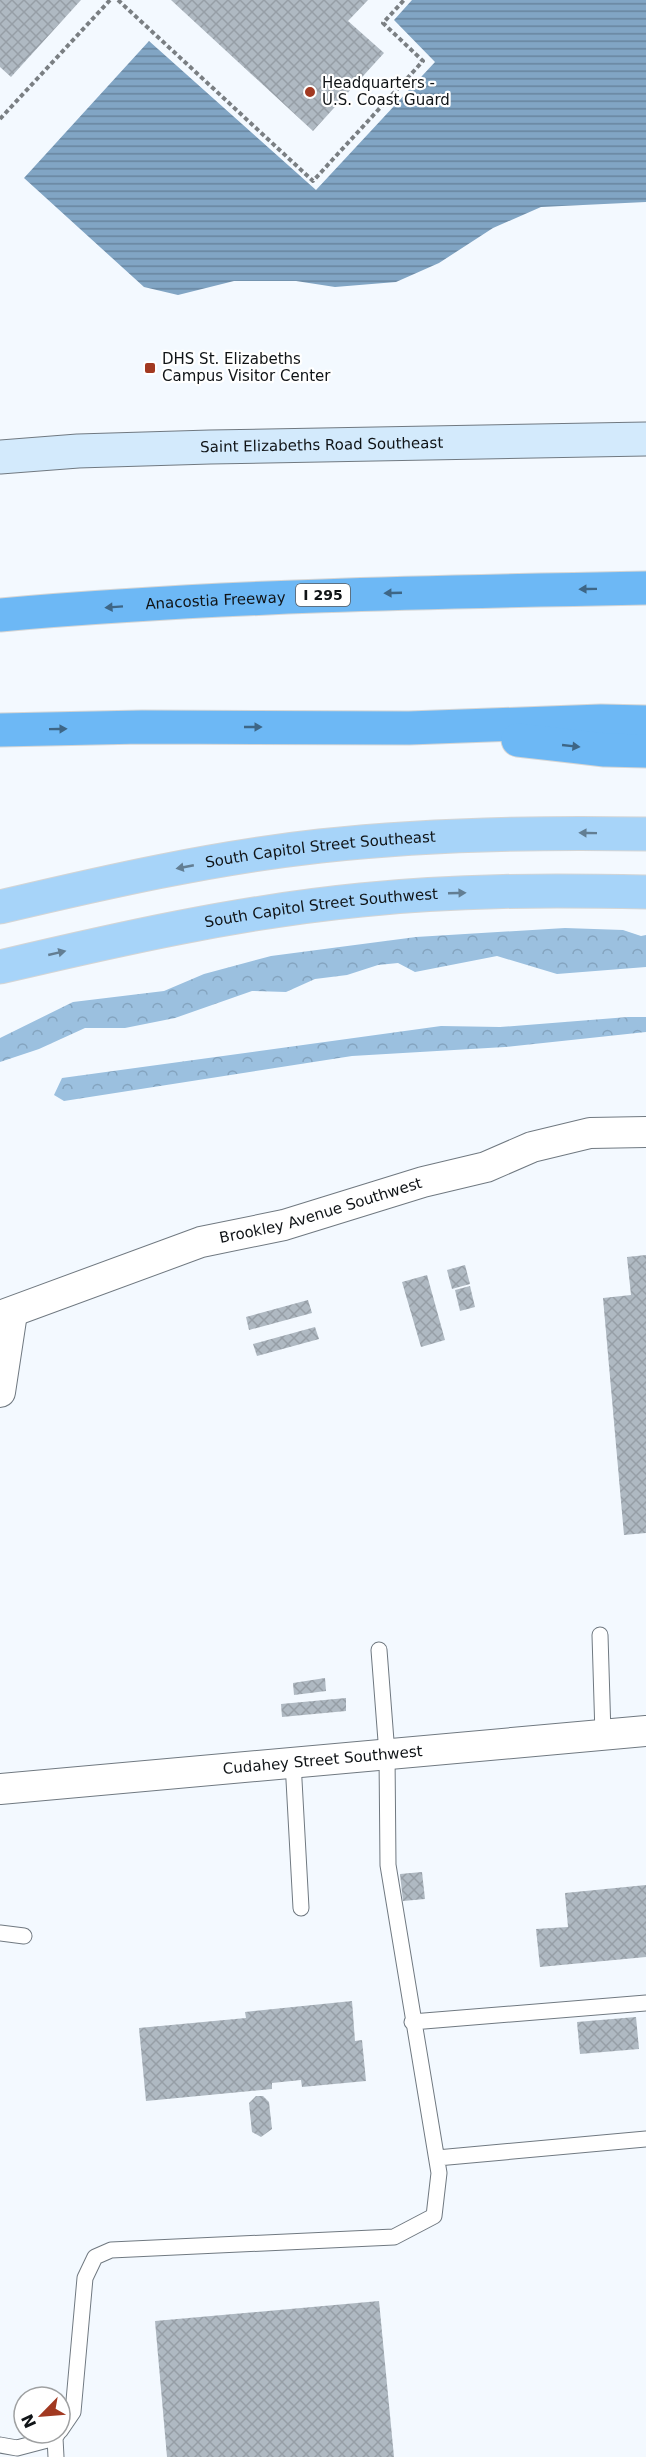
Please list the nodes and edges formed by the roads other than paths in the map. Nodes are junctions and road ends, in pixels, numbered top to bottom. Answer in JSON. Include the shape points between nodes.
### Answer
{"nodes":[{"id":1,"x":646,"y":439,"type":"edge"},
{"id":2,"x":0,"y":457,"type":"edge"},
{"id":3,"x":646,"y":588,"type":"edge"},
{"id":4,"x":0,"y":615,"type":"edge"},
{"id":5,"x":646,"y":722,"type":"edge"},
{"id":6,"x":409,"y":728,"type":"junction"},
{"id":7,"x":0,"y":730,"type":"edge"},
{"id":8,"x":646,"y":751,"type":"edge"},
{"id":9,"x":646,"y":834,"type":"edge"},
{"id":10,"x":646,"y":892,"type":"edge"},
{"id":11,"x":0,"y":907,"type":"edge"},
{"id":12,"x":0,"y":966,"type":"edge"},
{"id":13,"x":646,"y":1132,"type":"edge"},
{"id":14,"x":6,"y":1314,"type":"edge"},
{"id":15,"x":0,"y":1392,"type":"edge"},
{"id":16,"x":600,"y":1635,"type":"dead end"},
{"id":17,"x":379,"y":1650,"type":"dead end"},
{"id":18,"x":646,"y":1731,"type":"edge"},
{"id":19,"x":603,"y":1735,"type":"junction"},
{"id":20,"x":387,"y":1754,"type":"junction"},
{"id":21,"x":293,"y":1762,"type":"junction"},
{"id":22,"x":0,"y":1789,"type":"edge"},
{"id":23,"x":301,"y":1908,"type":"dead end"},
{"id":24,"x":0,"y":1933,"type":"edge"},
{"id":25,"x":24,"y":1936,"type":"dead end"},
{"id":26,"x":646,"y":2004,"type":"edge"},
{"id":27,"x":412,"y":2022,"type":"junction"},
{"id":28,"x":646,"y":2139,"type":"edge"},
{"id":29,"x":437,"y":2158,"type":"junction"},
{"id":30,"x":72,"y":2413,"type":"edge"},
{"id":31,"x":0,"y":2445,"type":"edge"},
{"id":32,"x":26,"y":2445,"type":"edge"}],
"edges":[{"from":1,"to":2,"type":"main road","name":"Saint Elizabeths Road Southeast","via":[[176,448]]},
{"from":3,"to":4,"type":"highway","name":"Anacostia Freeway","number":"I 295","one_way":true,"via":[[289,596]]},
{"from":5,"to":6,"type":"highway"},
{"from":7,"to":6,"type":"highway","one_way":true},
{"from":6,"to":8,"type":"highway","one_way":true},
{"from":9,"to":11,"type":"main road","name":"South Capitol Street Southeast","one_way":true,"via":[[513,833],[319,846],[191,865]]},
{"from":12,"to":10,"type":"main road","name":"South Capitol Street Southwest","one_way":true,"via":[[219,920],[351,901],[507,892]]},
{"from":13,"to":14,"type":"street","name":"Brookley Avenue Southwest","via":[[590,1133],[532,1147],[486,1167],[284,1225],[201,1242]]},
{"from":14,"to":15,"type":"street"},
{"from":16,"to":19,"type":"lane"},
{"from":17,"to":20,"type":"lane"},
{"from":18,"to":19,"type":"street","name":"Cudahey Street Southwest"},
{"from":19,"to":20,"type":"street","name":"Cudahey Street Southwest"},
{"from":20,"to":21,"type":"street","name":"Cudahey Street Southwest"},
{"from":20,"to":27,"type":"lane","via":[[388,1865]]},
{"from":21,"to":22,"type":"street","name":"Cudahey Street Southwest"},
{"from":21,"to":23,"type":"lane"},
{"from":24,"to":25,"type":"lane"},
{"from":26,"to":27,"type":"lane"},
{"from":27,"to":29,"type":"lane"},
{"from":28,"to":29,"type":"lane"},
{"from":29,"to":30,"type":"lane","via":[[434,2216],[394,2236],[111,2250],[95,2257],[85,2278]]},
{"from":31,"to":32,"type":"lane","via":[[17,2448]]}]}
